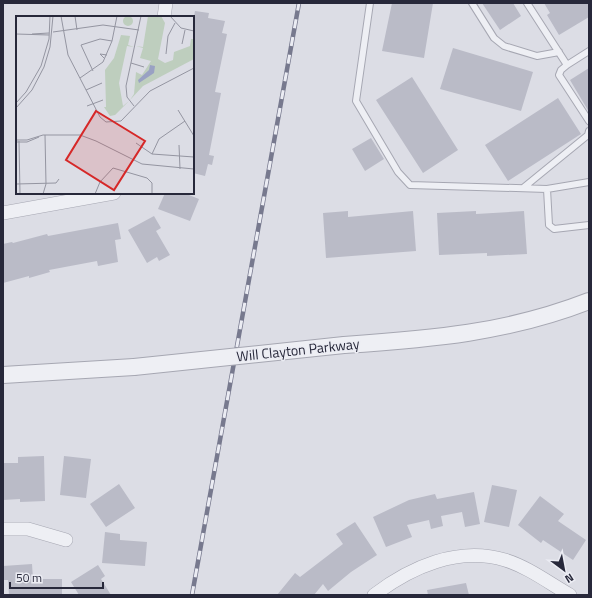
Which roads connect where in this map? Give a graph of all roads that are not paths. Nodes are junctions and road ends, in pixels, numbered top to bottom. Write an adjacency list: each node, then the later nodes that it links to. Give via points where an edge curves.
1 (166, 3): 5 (street)
2 (370, 3): 12 (lane, via 356,101 398,172 410,185)
3 (472, 3): 7 (lane, via 494,38 504,46 537,56)
4 (527, 3): 7 (lane)
5 (164, 16)
6 (589, 51): 8 (lane)
7 (558, 52): 8 (lane)
8 (567, 65): 9 (lane, via 559,75)
9 (589, 121)
10 (589, 131): 12 (lane, via 588,135)
11 (589, 182): 13 (lane)
12 (523, 188): 13 (lane)
13 (548, 189): 16 (lane, via 549,226 554,229)
14 (108, 194): 15 (street)
15 (3, 213)
16 (589, 225)
17 (589, 301): 18 (street, Will Clayton Parkway, bridge, via 554,314 468,334 433,339 344,345 134,367)
18 (3, 375)
19 (3, 529): 20 (street, via 28,529)
20 (66, 540)
21 (374, 595): 22 (street, via 392,582 428,564 466,555 505,560 526,569)
22 (570, 595)

